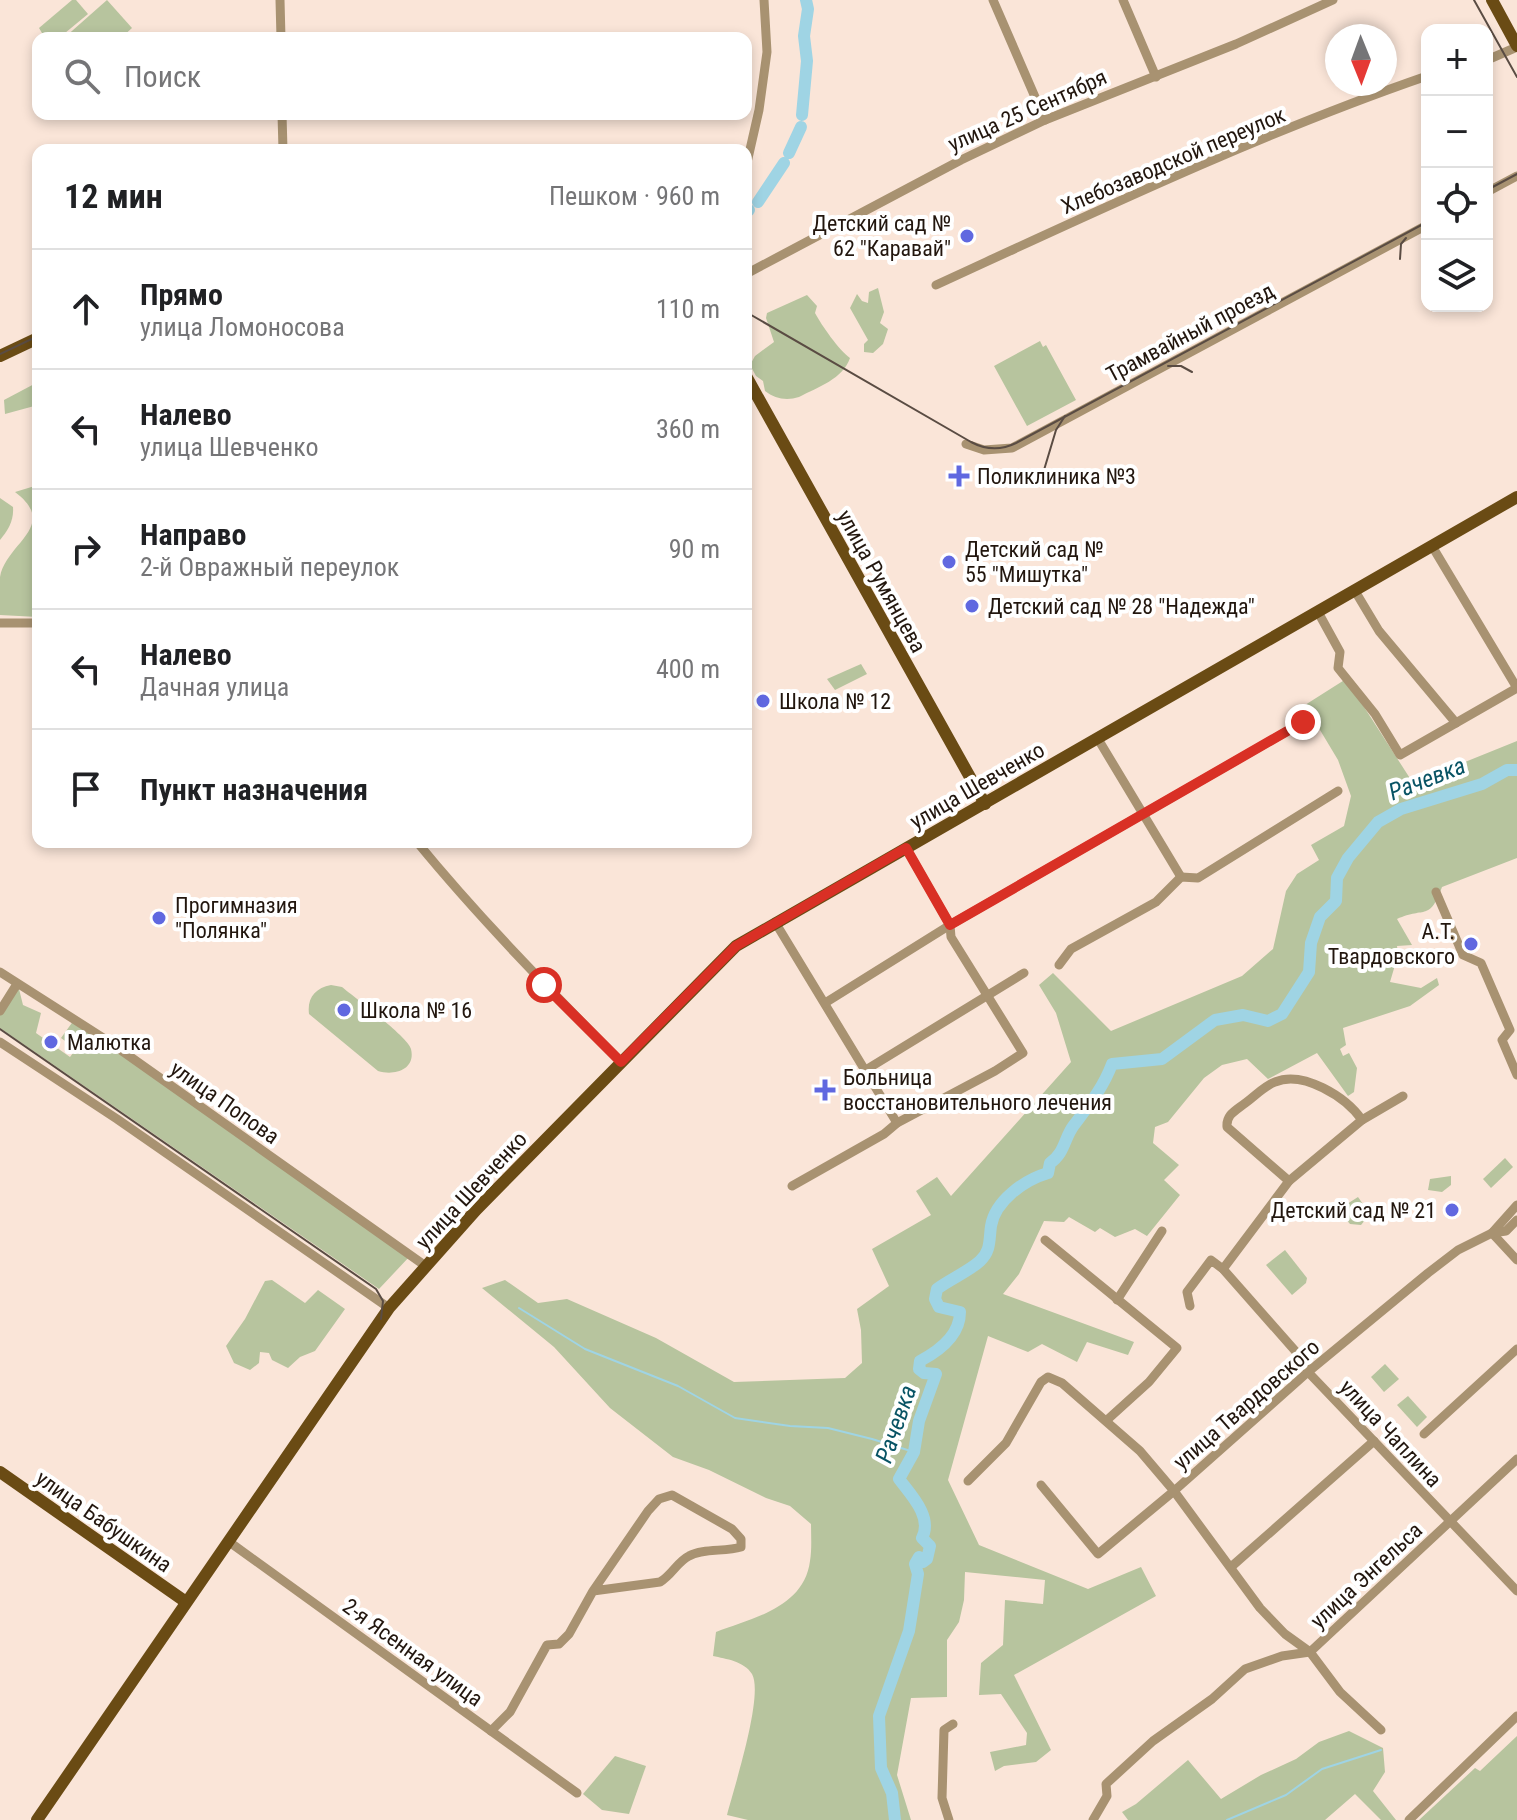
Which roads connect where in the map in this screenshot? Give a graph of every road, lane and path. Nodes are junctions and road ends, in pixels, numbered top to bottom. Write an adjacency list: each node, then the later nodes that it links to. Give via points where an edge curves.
1 (280, 0): 7 (street)
2 (764, 0): 15 (street, via 767,52)
3 (993, 0): 13 (street)
4 (1123, 0): 10 (street)
5 (1333, 0): 10 (street, улица 25 Сентября)
6 (1492, 0): 8 (main road)
7 (281, 32)
8 (1517, 46): 9 (street)
9 (1493, 57)
10 (1156, 77): 13 (street, улица 25 Сентября)
11 (1421, 78): 20 (street, Хлебозаводской переулок, via 1237,150)
12 (282, 120): 14 (street)
13 (1045, 120): 19 (street, улица 25 Сентября)
14 (283, 144)
15 (751, 144)
16 (1517, 176): 17 (street)
17 (1493, 189)
18 (1421, 228): 24 (street, Трамвайный проезд, via 1012,448 984,450)
19 (752, 271)
20 (936, 285)
21 (32, 341): 22 (main road)
22 (0, 356)
23 (752, 387): 36 (main road, улица Румянцева)
24 (966, 444)
25 (1517, 497): 26 (main road, улица Шевченко)
26 (1432, 546): 27 (main road, улица Шевченко); 31 (street)
27 (1355, 591): 28 (main road, улица Шевченко); 33 (street, via 1379,631)
28 (1318, 612): 33 (street, via 1340,652 1338,668 1400,755); 34 (main road, улица Шевченко)
29 (0, 623): 30 (street)
30 (32, 623)
31 (1517, 688): 33 (street)
32 (1303, 722): 37 (street)
33 (1456, 723)
34 (1098, 739): 36 (main road, улица Шевченко); 37 (street)
35 (1338, 791): 40 (street, via 1198,878)
36 (985, 804): 39 (main road, улица Шевченко)
37 (1143, 816): 40 (street); 43 (street)
38 (422, 848): 52 (street)
39 (906, 848): 42 (main road, улица Шевченко); 43 (street)
40 (1181, 877): 44 (street, via 1156,902 1071,949)
41 (1436, 892): 54 (street, via 1463,955 1481,963 1510,1030 1502,1040)
42 (775, 922): 49 (street); 52 (main road, улица Шевченко, via 736,946)
43 (950, 925): 48 (street, via 951,937); 49 (street)
44 (1059, 965)
45 (0, 972): 47 (street, улица Попова)
46 (1024, 973): 48 (street)
47 (17, 984): 50 (street); 66 (street, улица Попова, via 108,1041)
48 (988, 997): 53 (street); 57 (street, via 1023,1053)
49 (825, 1003): 53 (street)
50 (0, 1011)
51 (0, 1042): 70 (street, via 117,1119)
52 (621, 1062): 66 (main road, улица Шевченко)
53 (864, 1071): 57 (street)
54 (1517, 1075)
55 (1403, 1096): 56 (street)
56 (1362, 1120): 58 (street); 58 (street, via 1330,1090 1285,1078 1230,1115 1227,1127)
57 (897, 1123): 59 (street)
58 (1289, 1181): 67 (street)
59 (792, 1186)
60 (1517, 1205): 63 (street, улица Твардовского)
61 (1517, 1220): 63 (street, улица Твардовского, via 1506,1231)
62 (1162, 1231): 68 (street)
63 (1492, 1233): 65 (street); 72 (street, улица Твардовского, via 1458,1250)
64 (1045, 1240): 68 (street)
65 (1517, 1260)
66 (427, 1267): 70 (main road, улица Шевченко)
67 (1223, 1269): 69 (street, улица Чаплина, via 1211,1260 1187,1292); 72 (street, улица Чаплина, via 1305,1362)
68 (1117, 1300): 73 (street, via 1177,1348)
69 (1190, 1306)
70 (385, 1314): 82 (main road, улица Шевченко)
71 (1517, 1349): 74 (street)
72 (1308, 1372): 75 (street, улица Чаплина); 80 (street, улица Твардовского)
73 (1107, 1420): 78 (street, via 1048,1377 1006,1443); 80 (street)
74 (1424, 1434)
75 (1374, 1441): 81 (street, улица Чаплина); 83 (street)
76 (1517, 1459): 81 (street, улица Энгельса)
77 (0, 1472): 88 (main road, улица Бабушкина)
78 (968, 1481)
79 (1041, 1485): 80 (street, улица Твардовского, via 1098,1554)
80 (1174, 1491): 83 (street)
81 (1450, 1522): 85 (street, улица Чаплина); 89 (street, улица Энгельса)
82 (228, 1541): 88 (main road, улица Шевченко); 93 (street, 2-я Ясенная улица)
83 (1231, 1567): 89 (street, via 1260,1608)
84 (1517, 1575): 85 (street)
85 (1508, 1583): 87 (street, улица Чаплина)
86 (593, 1591): 86 (street, via 659,1499 672,1495 741,1539 741,1547 691,1554 660,1582); 93 (street, via 569,1634 559,1644 547,1645 510,1712)
87 (1517, 1591)
88 (186, 1602): 95 (main road, улица Шевченко)
89 (1310, 1652): 92 (street, via 1340,1692); 97 (street, улица Энгельса, via 1245,1669 1106,1784 1107,1796)
90 (1517, 1716): 98 (street)
91 (953, 1724): 96 (street, via 944,1730 942,1798)
92 (1381, 1730)
93 (491, 1731): 94 (street, 2-я Ясенная улица)
94 (577, 1793)
95 (37, 1820)
96 (949, 1820)
97 (1093, 1820)
98 (1409, 1820)

